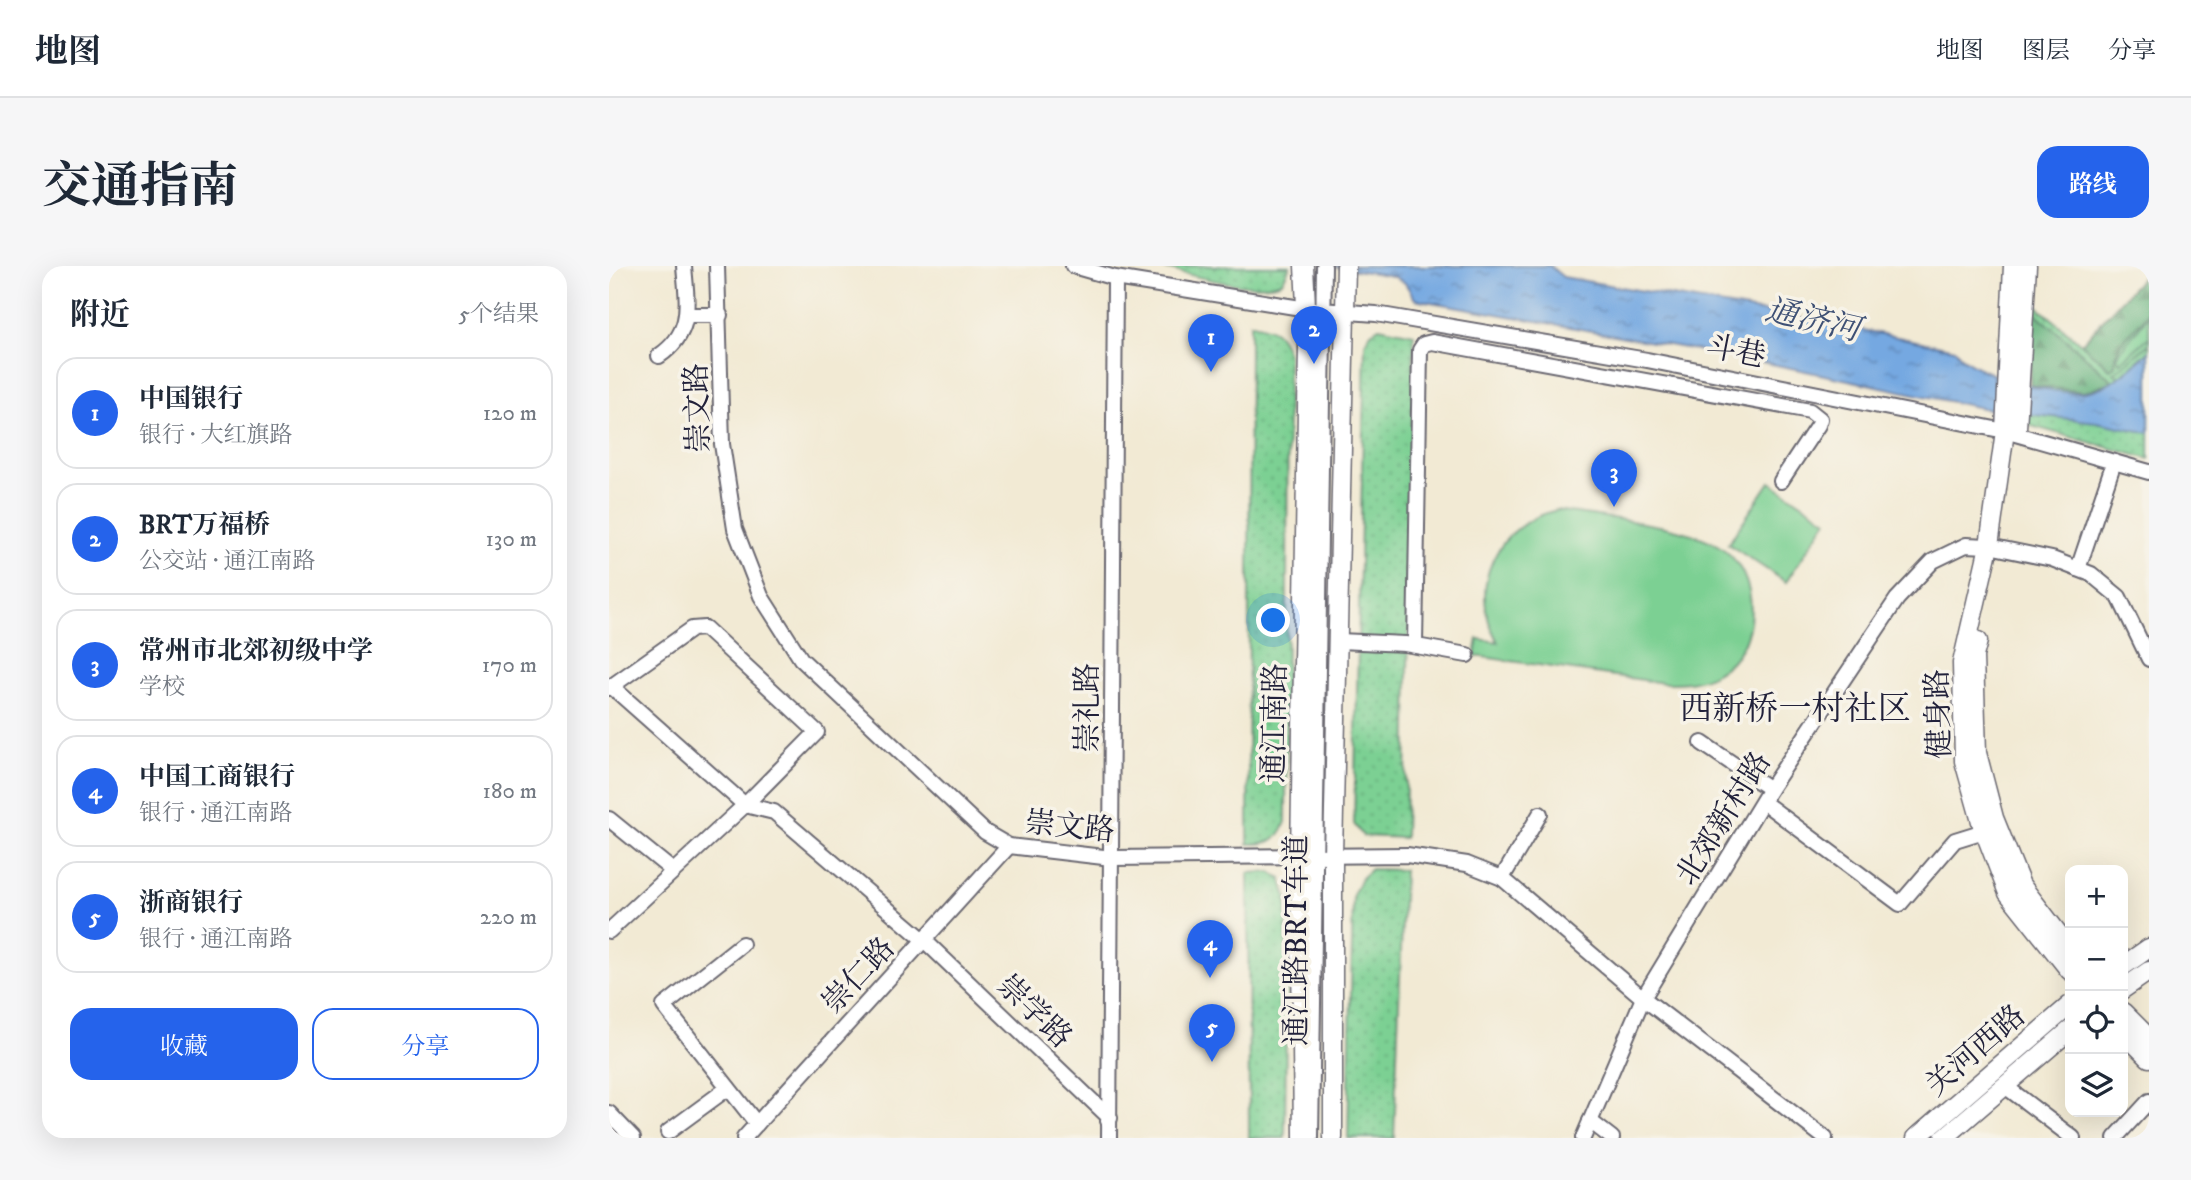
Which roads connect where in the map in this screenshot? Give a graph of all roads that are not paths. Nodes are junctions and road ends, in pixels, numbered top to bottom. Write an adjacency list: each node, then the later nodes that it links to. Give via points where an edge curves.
1 (684, 266): 10 (street)
2 (717, 266): 11 (street, 崇文路)
3 (1073, 266): 8 (street, 斗巷)
4 (1304, 266): 9 (main road, 通江南路)
5 (2013, 266): 12 (main road)
6 (2027, 266): 12 (main road)
7 (1334, 272): 9 (main road, 通江南路)
8 (1115, 278): 9 (street, 斗巷); 33 (street, 崇礼路)
9 (1327, 310): 14 (street, 斗巷, via 1647,360); 20 (main road, 通江南路); 32 (main road, 通江南路)
10 (688, 315): 11 (street); 13 (street, via 674,345)
11 (720, 315): 31 (street, 崇文路, via 724,456 735,529 761,596 801,659 985,832)
12 (2016, 349): 14 (main road, 健身路)
13 (659, 356)
14 (2010, 433): 15 (street, 斗巷); 18 (main road, 健身路)
15 (2114, 462): 16 (street, 斗巷); 19 (street)
16 (2149, 472)
17 (1781, 481): 21 (street, via 1818,425 1819,419 1810,411 1424,344 1420,350)
18 (1994, 547): 19 (street, 北郊新村路); 26 (street, 北郊新村路, via 1966,545 1933,561 1897,599); 30 (main road, 健身路, via 1962,663 1964,761); 38 (main road, 健身路, via 1974,656 1977,753 1994,818 2021,885)
19 (2078, 569): 23 (street, 北郊新村路, via 2119,597)
20 (1339, 641): 21 (street); 32 (main road, 通江南路)
21 (1415, 645): 22 (street)
22 (1467, 655)
23 (2149, 659)
24 (610, 687): 27 (street); 27 (street, via 692,629 705,628 817,732)
25 (1702, 743): 26 (street)
26 (1766, 795): 30 (street, via 1899,904 1955,840); 45 (street, 北郊新村路)
27 (745, 805): 34 (street); 37 (street, 崇学路, via 774,812)
28 (1540, 814): 35 (street)
29 (609, 819): 34 (street)
30 (1984, 831): 42 (main road, 健身路, via 2008,893)
31 (1009, 846): 33 (street, 崇文路); 37 (street, 崇仁路)
32 (1318, 855): 33 (street, 崇文路); 35 (street, 崇文路, via 1407,855 1467,864); 64 (main road, 通江南路); 65 (street, 通江路BRT车道); 66 (street, 通江路BRT车道); 67 (main road, 通江南路)
33 (1112, 858): 56 (street, 崇礼路)
34 (673, 872): 36 (street)
35 (1502, 878): 45 (street, 崇文路)
36 (609, 931)
37 (925, 941): 56 (street, 崇学路); 58 (street, 崇仁路)
38 (2065, 942)
39 (742, 944): 53 (street, via 664,1006)
40 (2149, 948): 41 (main road)
41 (2128, 963)
42 (2065, 965)
43 (2149, 971): 44 (main road)
44 (2128, 986)
45 (1643, 998): 57 (street, 北郊新村路); 70 (street, 崇文路)
46 (2065, 1009): 71 (main road, 关河西路)
47 (2128, 1017): 50 (main road)
48 (2065, 1034): 52 (main road, 关河西路)
49 (2128, 1037): 51 (main road)
50 (2149, 1038)
51 (2149, 1058)
52 (2005, 1086): 72 (main road, 关河西路); 73 (street)
53 (728, 1088): 58 (street); 59 (street)
54 (2149, 1101): 74 (street)
55 (609, 1113): 60 (street)
56 (1109, 1118): 62 (street); 63 (street, 崇礼路)
57 (1590, 1121): 68 (street, 北郊新村路); 69 (street)
58 (757, 1124): 61 (street, 崇仁路)
59 (668, 1132)
60 (631, 1137)
61 (744, 1138)
62 (1099, 1138)
63 (1109, 1138)
64 (1303, 1138)
65 (1311, 1138)
66 (1320, 1138)
67 (1333, 1138)
68 (1583, 1138)
69 (1612, 1138)
70 (1825, 1138)
71 (1916, 1138)
72 (1944, 1138)
73 (2073, 1138)
74 (2115, 1138)

